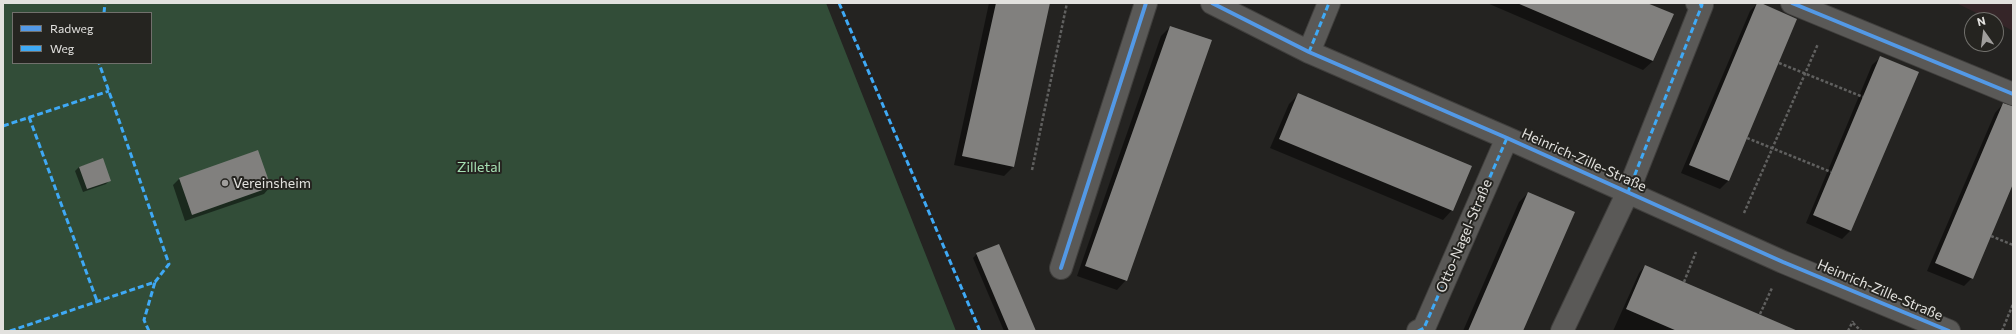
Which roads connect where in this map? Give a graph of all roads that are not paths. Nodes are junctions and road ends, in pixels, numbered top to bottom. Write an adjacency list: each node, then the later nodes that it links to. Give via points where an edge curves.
1 (1146, 3): 10 (street)
2 (1212, 3): 6 (street, Heinrich-Zille-Straße)
3 (1329, 3): 6 (street)
4 (1697, 3): 9 (street, Heinrich-Zille-Straße, via 1702,5)
5 (1792, 3): 7 (street)
6 (1309, 52): 8 (street, Heinrich-Zille-Straße)
7 (2013, 94)
8 (1507, 138): 9 (street, Heinrich-Zille-Straße); 11 (street, Otto-Nagel-Straße, via 1424,328)
9 (1628, 192): 12 (street); 13 (street, Heinrich-Zille-Straße)
10 (1061, 268)
11 (1418, 331)
12 (1562, 331)
13 (1949, 331)

